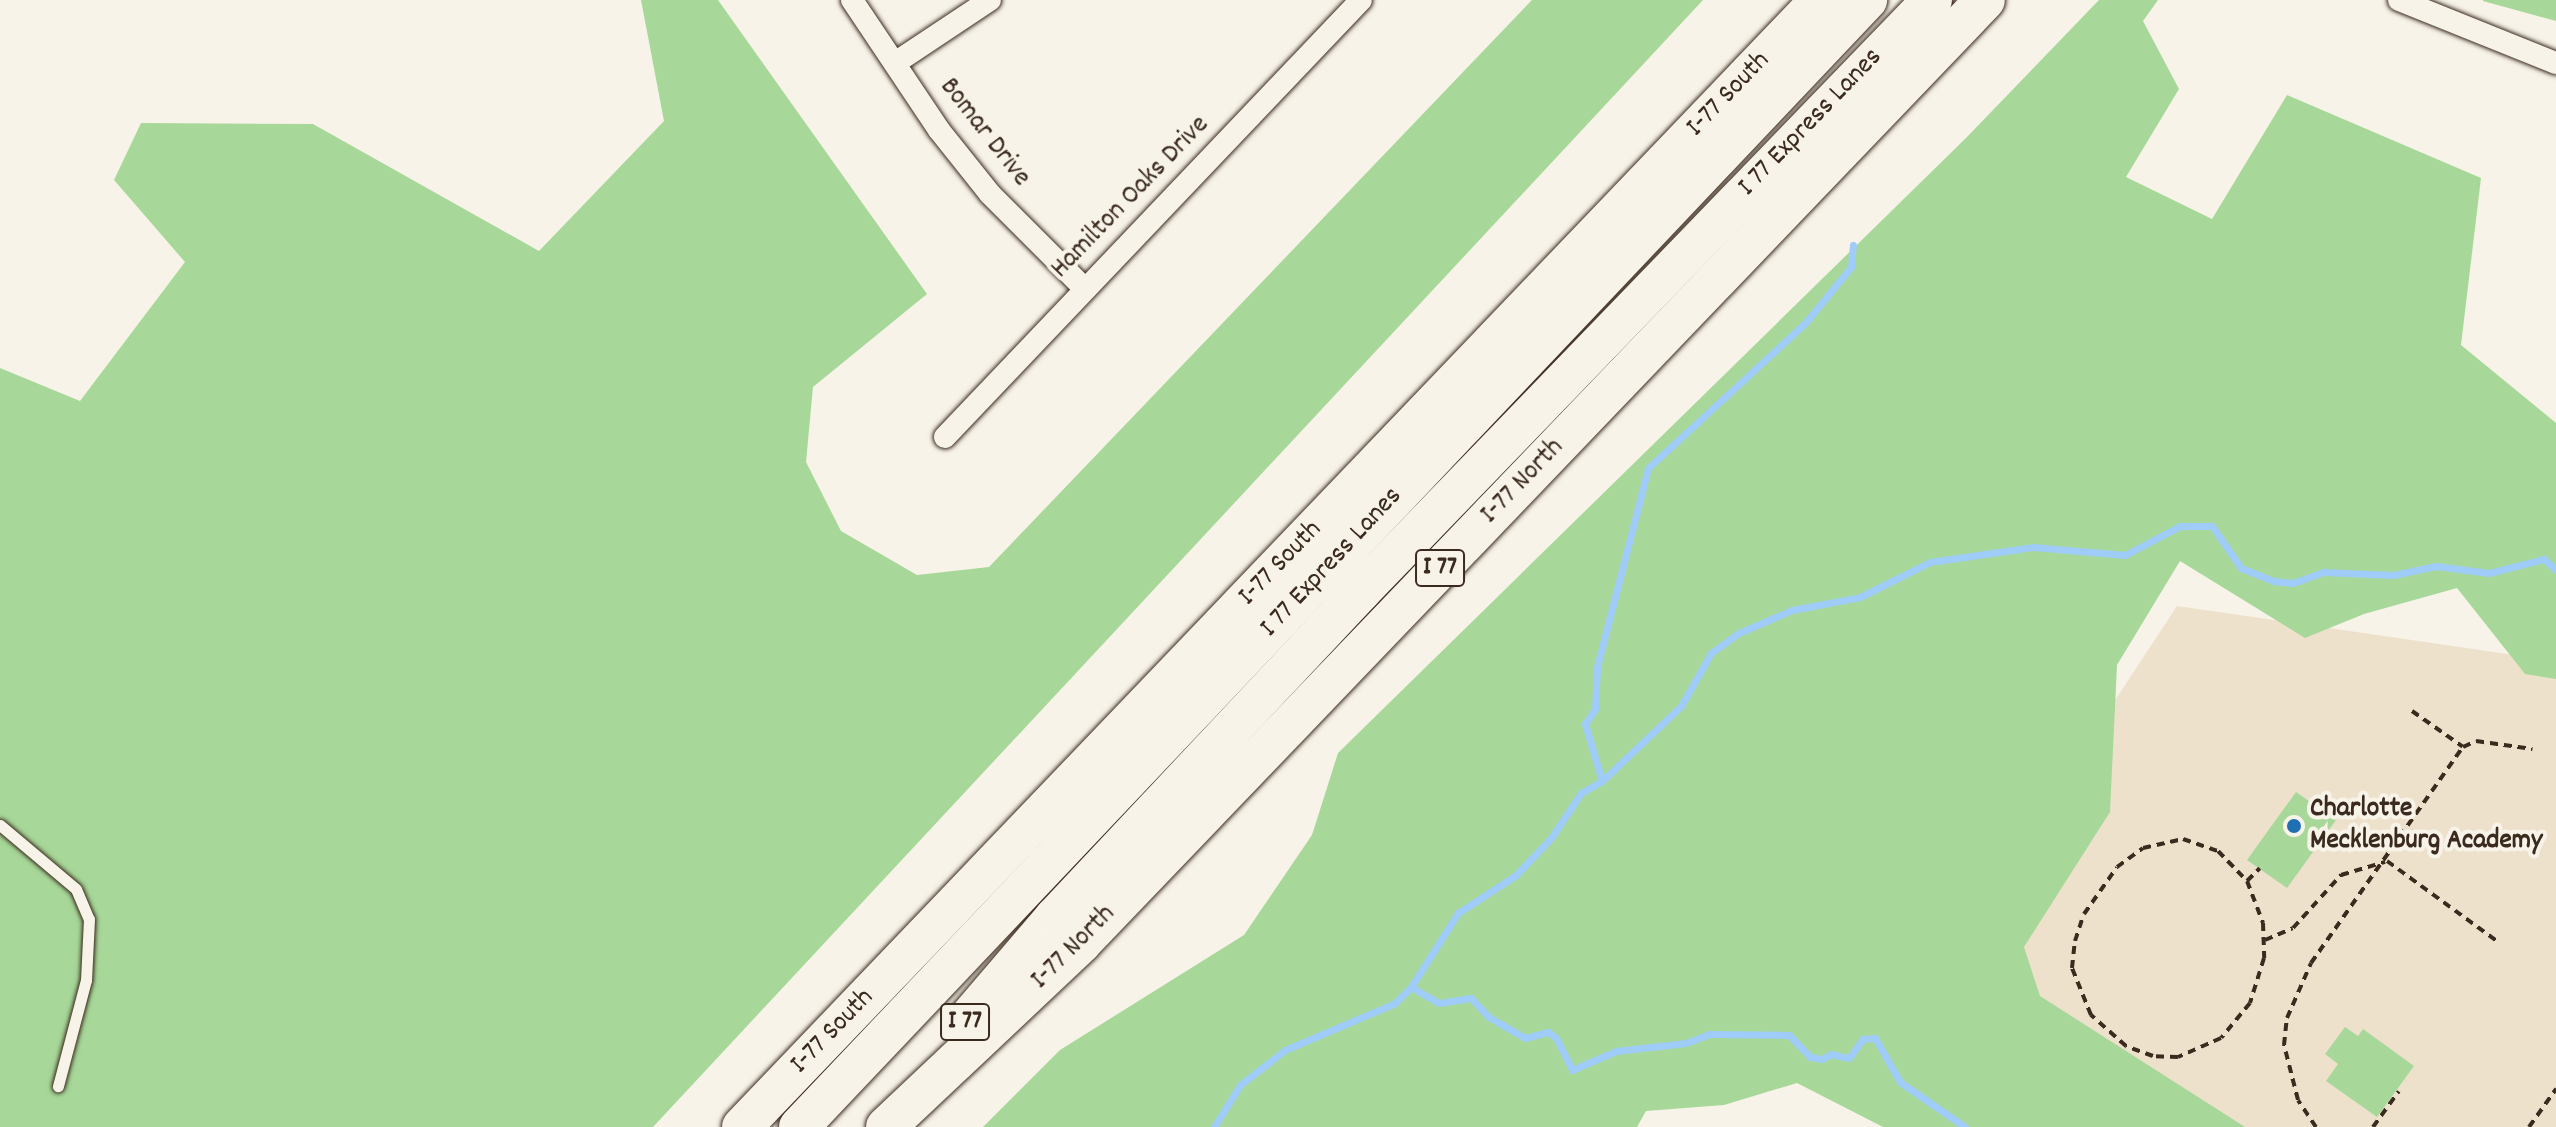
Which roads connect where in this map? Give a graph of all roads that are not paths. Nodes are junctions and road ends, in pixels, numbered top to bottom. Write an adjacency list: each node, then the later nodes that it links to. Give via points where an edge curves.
1 (852, 0): 9 (street, Bomar Drive)
2 (990, 0): 9 (street)
3 (1361, 0): 11 (street, Hamilton Oaks Drive)
4 (1820, 0): 15 (highway, I-77 South)
5 (1867, 0): 16 (highway, I 77 Express Lanes / I 77)
6 (1932, 0): 17 (highway, I 77 Express Lanes / I 77, via 1360,592 1055,917)
7 (1985, 0): 18 (highway, I-77 North / I 77, via 1081,943)
8 (2399, 0): 10 (street)
9 (895, 63): 11 (street, Bomar Drive, via 990,194)
10 (2556, 63)
11 (1085, 289): 12 (street, Hamilton Oaks Drive)
12 (945, 437)
13 (0, 825): 14 (lane, via 76,889 89,919 86,980)
14 (58, 1086)
15 (742, 1127)
16 (799, 1127)
17 (875, 1127)
18 (886, 1127)

